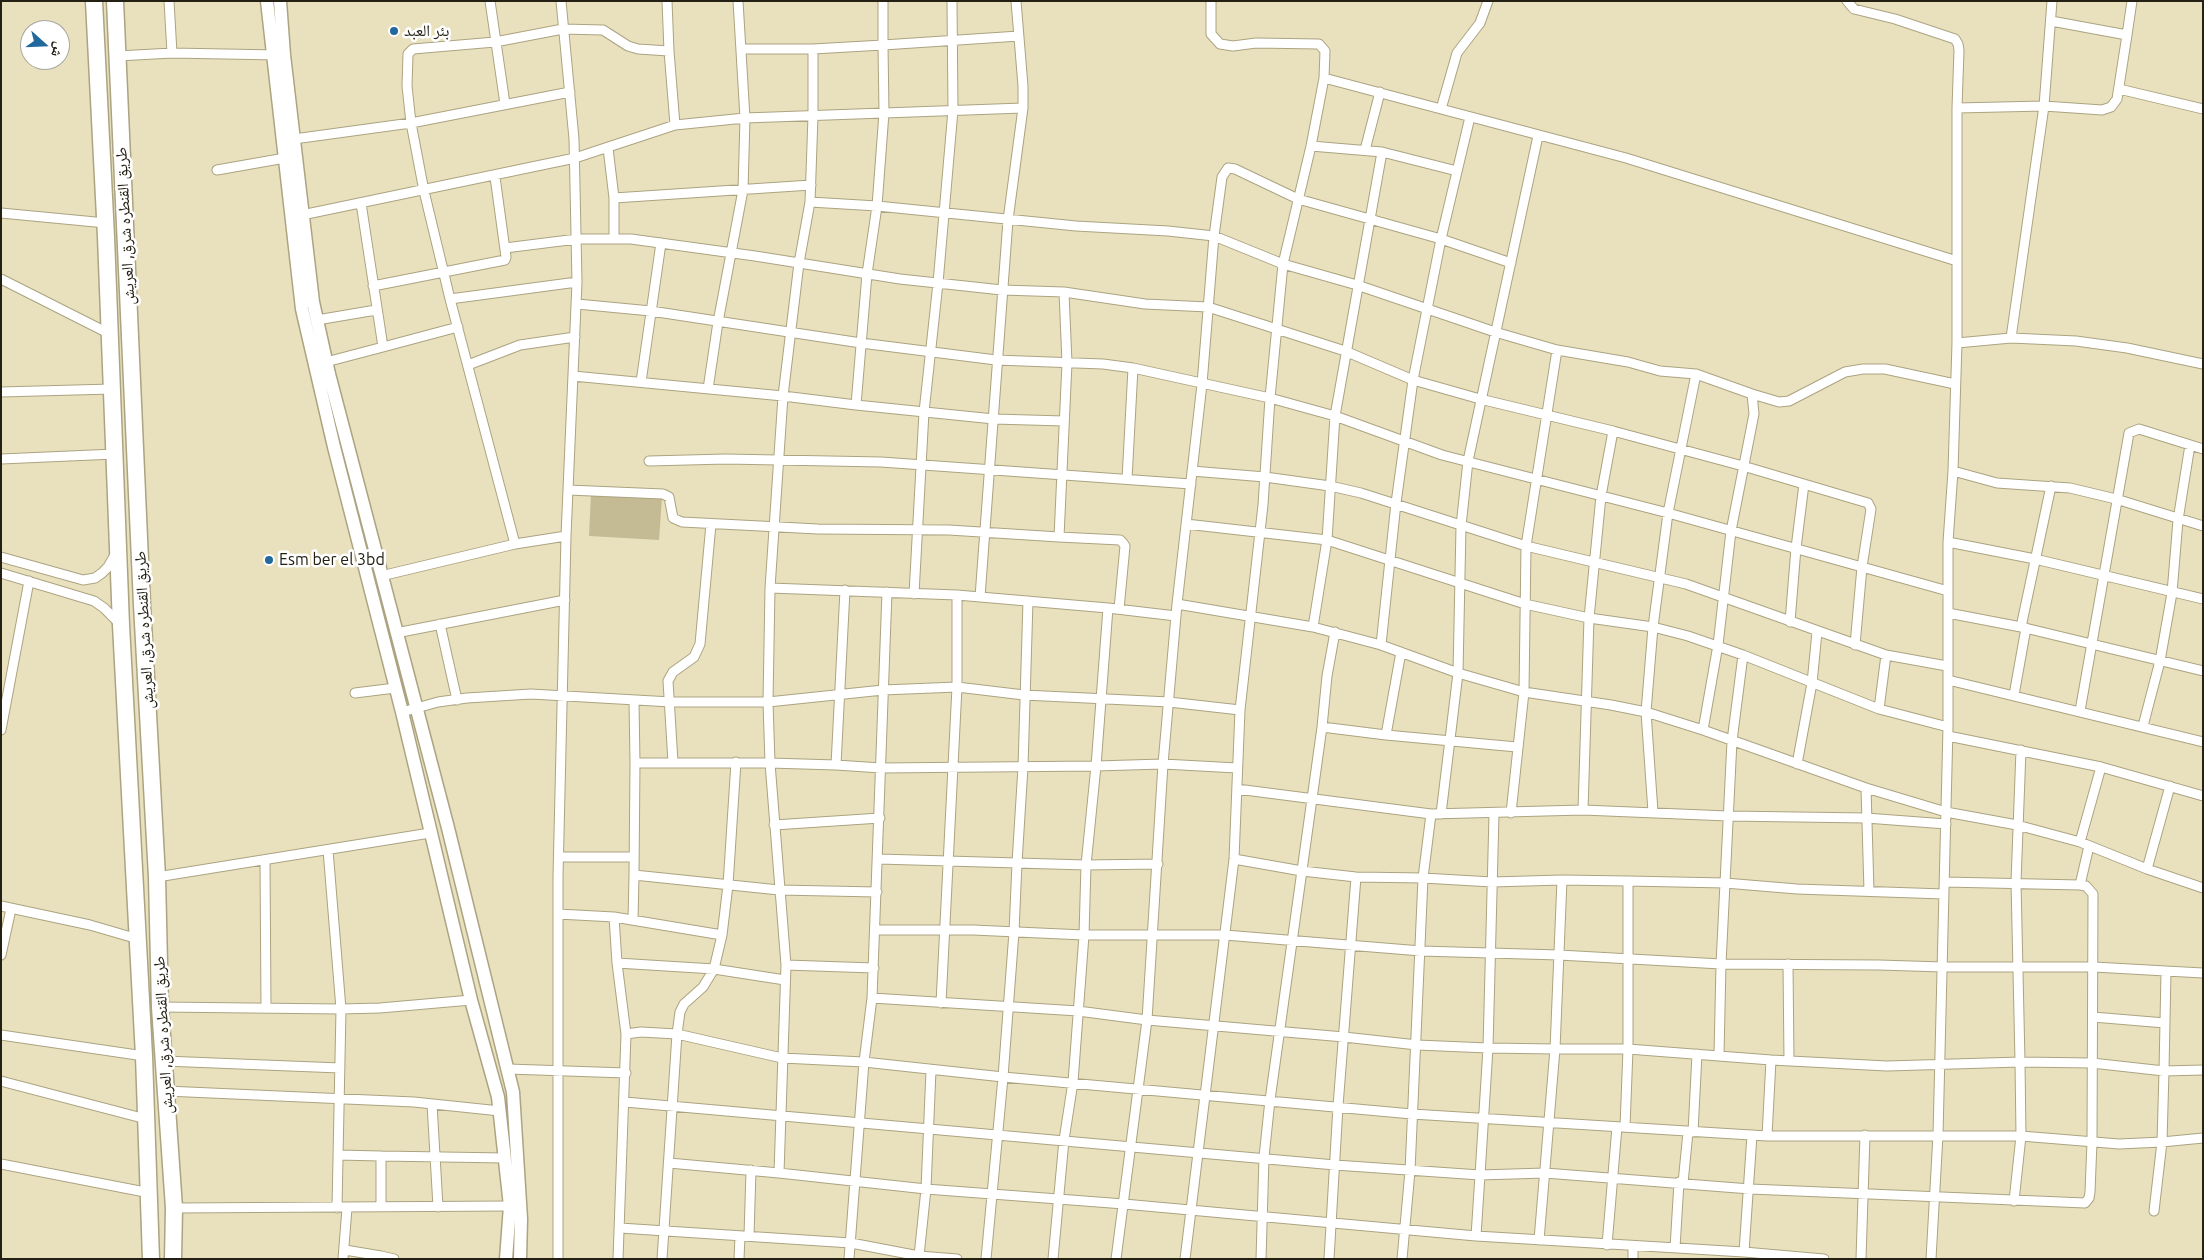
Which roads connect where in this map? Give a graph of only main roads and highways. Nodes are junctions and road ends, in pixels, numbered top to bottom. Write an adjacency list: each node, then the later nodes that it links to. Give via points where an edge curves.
1 (94, 1): 10 (highway, طريق القنطره شرق, العريش)
2 (115, 1): 11 (highway, طريق القنطره شرق, العريش, via 157,877 160,1007 174,1208)
3 (267, 1): 5 (main road)
4 (280, 1): 5 (main road)
5 (279, 55): 6 (main road, via 285,158); 6 (main road, via 294,139 302,216)
6 (299, 236): 7 (main road, via 326,362); 8 (main road, via 302,309)
7 (348, 444): 8 (main road); 9 (main road, via 508,1069 513,1092)
8 (334, 448): 12 (main road, via 498,1097 510,1206)
9 (521, 1219): 13 (main road); 14 (main road)
10 (151, 1259)
11 (173, 1259)
12 (506, 1259)
13 (520, 1259)
14 (524, 1259)

